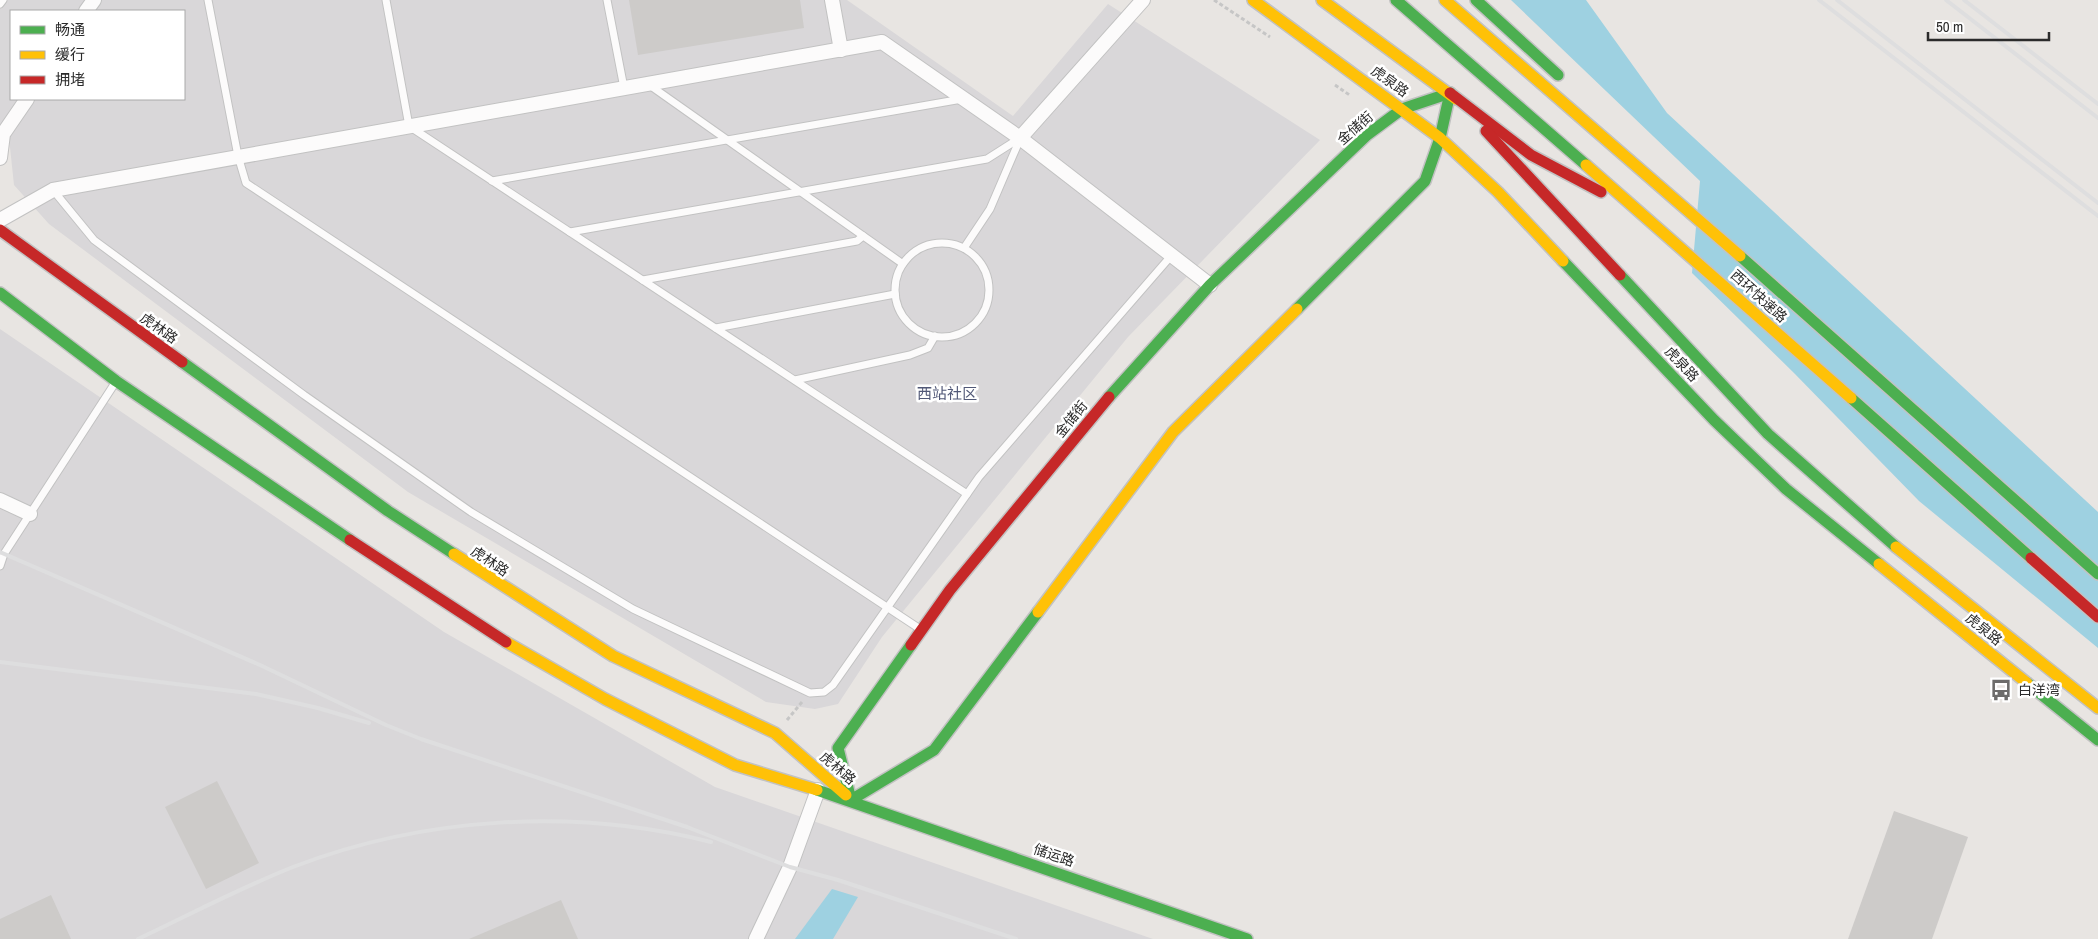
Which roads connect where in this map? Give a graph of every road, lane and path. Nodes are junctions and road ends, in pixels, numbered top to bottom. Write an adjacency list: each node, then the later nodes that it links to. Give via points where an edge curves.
1 (3, 0): 12 (lane)
2 (208, 0): 27 (lane)
3 (386, 0): 22 (lane)
4 (607, 0): 16 (lane)
5 (832, 0): 13 (street)
6 (1143, 0): 23 (street)
7 (1253, 0): 20 (main road, 虎泉路)
8 (1322, 0): 17 (main road, 虎泉路)
9 (1396, 0): 32 (main road, 西环快速路)
10 (1445, 0): 28 (main road, 西环快速路)
11 (1476, 0): 14 (main road)
12 (0, 4)
13 (841, 50): 15 (street); 18 (street, via 882,42)
14 (1564, 80)
15 (647, 84): 16 (street); 25 (lane)
16 (624, 88): 22 (street)
17 (1450, 93): 20 (main road, 金储街); 24 (main road); 32 (main road, via 1531,155); 57 (main road, 虎泉路, via 1761,426 1807,471 1865,522)
18 (963, 99): 23 (street); 25 (lane)
19 (26, 100): 26 (street, via 3,134)
20 (1402, 109): 24 (main road, 虎泉路); 41 (main road, 金储街, via 1367,135)
21 (1597, 116): 28 (main road)
22 (409, 126): 27 (street); 29 (lane)
23 (1020, 138): 31 (lane, via 987,159); 37 (lane, via 990,208); 38 (street)
24 (1440, 138): 59 (main road, 虎泉路, via 1498,192 1714,420 1786,489); 61 (main road, via 1425,181 1174,432 934,750)
25 (727, 140): 29 (lane); 31 (lane)
26 (0, 156)
27 (238, 156): 30 (street); 53 (lane, via 246,183)
28 (1646, 174): 52 (main road, 西环快速路)
29 (492, 181): 35 (lane)
30 (53, 190): 33 (street); 56 (lane, via 94,240 304,395 471,512 633,609)
31 (800, 192): 35 (lane); 36 (lane)
32 (1642, 214): 54 (main road, 西环快速路)
33 (0, 220)
34 (0, 230): 58 (main road, 虎林路, via 388,511 496,583 613,656)
35 (570, 232): 40 (lane)
36 (863, 236): 39 (lane); 40 (lane, via 857,241)
37 (964, 248): 39 (lane, via 948,243 932,244 917,250); 45 (lane, via 976,257 985,271 988,301 982,316 972,327 959,335)
38 (1172, 256): 41 (street); 48 (lane)
39 (903, 264): 43 (lane, via 897,274)
40 (643, 280): 44 (lane)
41 (1210, 286): 55 (main road, 金储街, via 1120,383 950,590)
42 (0, 293): 47 (main road, 虎林路)
43 (895, 294): 44 (lane); 45 (lane, via 896,305 903,318 914,329)
44 (716, 328): 46 (lane)
45 (935, 336): 46 (lane, via 928,348 910,355)
46 (795, 380): 48 (lane)
47 (116, 381): 50 (lane); 60 (main road, 虎林路, via 493,634 605,699 734,765)
48 (967, 494): 53 (lane)
49 (0, 500): 50 (street)
50 (30, 514): 51 (lane, via 4,554)
51 (0, 566)
52 (2098, 574)
53 (887, 607): 55 (lane); 56 (lane, via 833,684 824,692)
54 (2098, 617)
55 (922, 630): 61 (main road, 金储街, via 838,748)
56 (810, 693): 58 (path)
57 (2098, 708)
58 (775, 733): 61 (main road, 虎林路)
59 (2098, 740)
60 (818, 790): 61 (main road, 虎林路); 62 (street, via 790,867)
61 (851, 800): 63 (main road, 储运路)
62 (756, 939)
63 (1247, 939)

